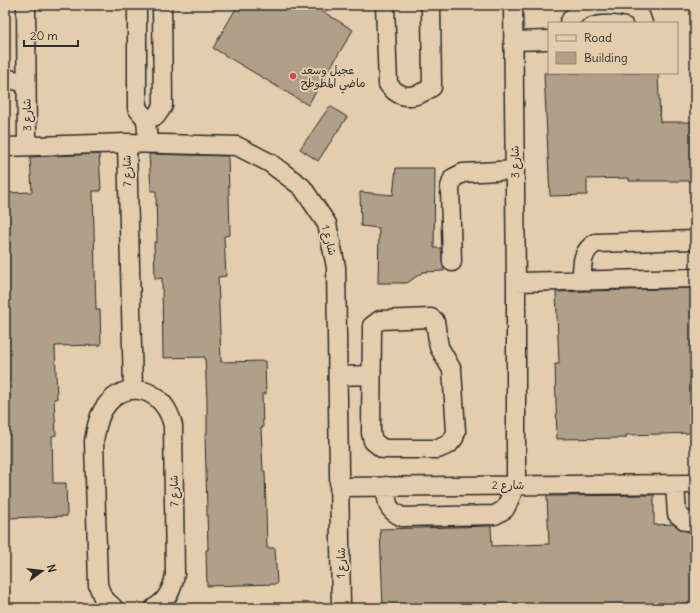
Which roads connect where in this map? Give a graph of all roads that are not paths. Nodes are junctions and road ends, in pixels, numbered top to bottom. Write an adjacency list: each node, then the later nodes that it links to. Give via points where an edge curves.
1 (26, 5): 12 (street, شارع 3)
2 (137, 5): 13 (street, via 137,108)
3 (162, 5): 13 (street, via 163,106 156,116)
4 (385, 5): 5 (street, via 388,84 394,92 408,96 420,95 432,87)
5 (429, 5)
6 (513, 5): 10 (street, شارع 3)
7 (570, 22): 8 (street, via 582,10 621,6 639,12)
8 (643, 22)
9 (548, 40): 10 (street)
10 (513, 41): 18 (street, شارع 3)
11 (5, 78): 12 (street, شارع 3)
12 (26, 83): 16 (street, شارع 3)
13 (146, 119): 15 (street)
14 (127, 143): 15 (street, شارع 1); 16 (street, شارع 1); 26 (street, شارع 7)
15 (148, 143): 25 (street, شارع 1, via 237,146 270,163 302,187 326,224 336,267)
16 (27, 146): 17 (street, شارع 1)
17 (5, 147)
18 (515, 170): 20 (street, via 463,173 454,178 450,187); 23 (street, شارع 3)
19 (695, 240): 22 (street, via 596,243 585,254 582,262)
20 (452, 262)
21 (695, 278): 22 (street)
22 (582, 280): 23 (street)
23 (516, 282): 29 (street, شارع 3)
24 (371, 375): 24 (street, via 371,433 376,445 383,449 438,449 449,444 456,431 452,370 440,351 433,319 375,322 371,331); 25 (street)
25 (338, 376): 31 (street, شارع 1)
26 (133, 390): 33 (street, via 112,399 105,407 94,441 98,585 103,598); 34 (street, شارع 7, via 148,392 157,397 171,415 173,426 174,585 167,597)
27 (675, 484): 28 (street, شارع 2); 29 (street, شارع 2); 32 (street, via 677,514 686,521)
28 (695, 484)
29 (516, 485): 30 (street, شارع 2); 30 (street, via 505,509 495,515 402,517 392,512 387,504)
30 (386, 486): 31 (street, شارع 2)
31 (340, 487): 35 (street, شارع 1)
32 (695, 521)
33 (114, 608)
34 (154, 608)
35 (341, 608)

